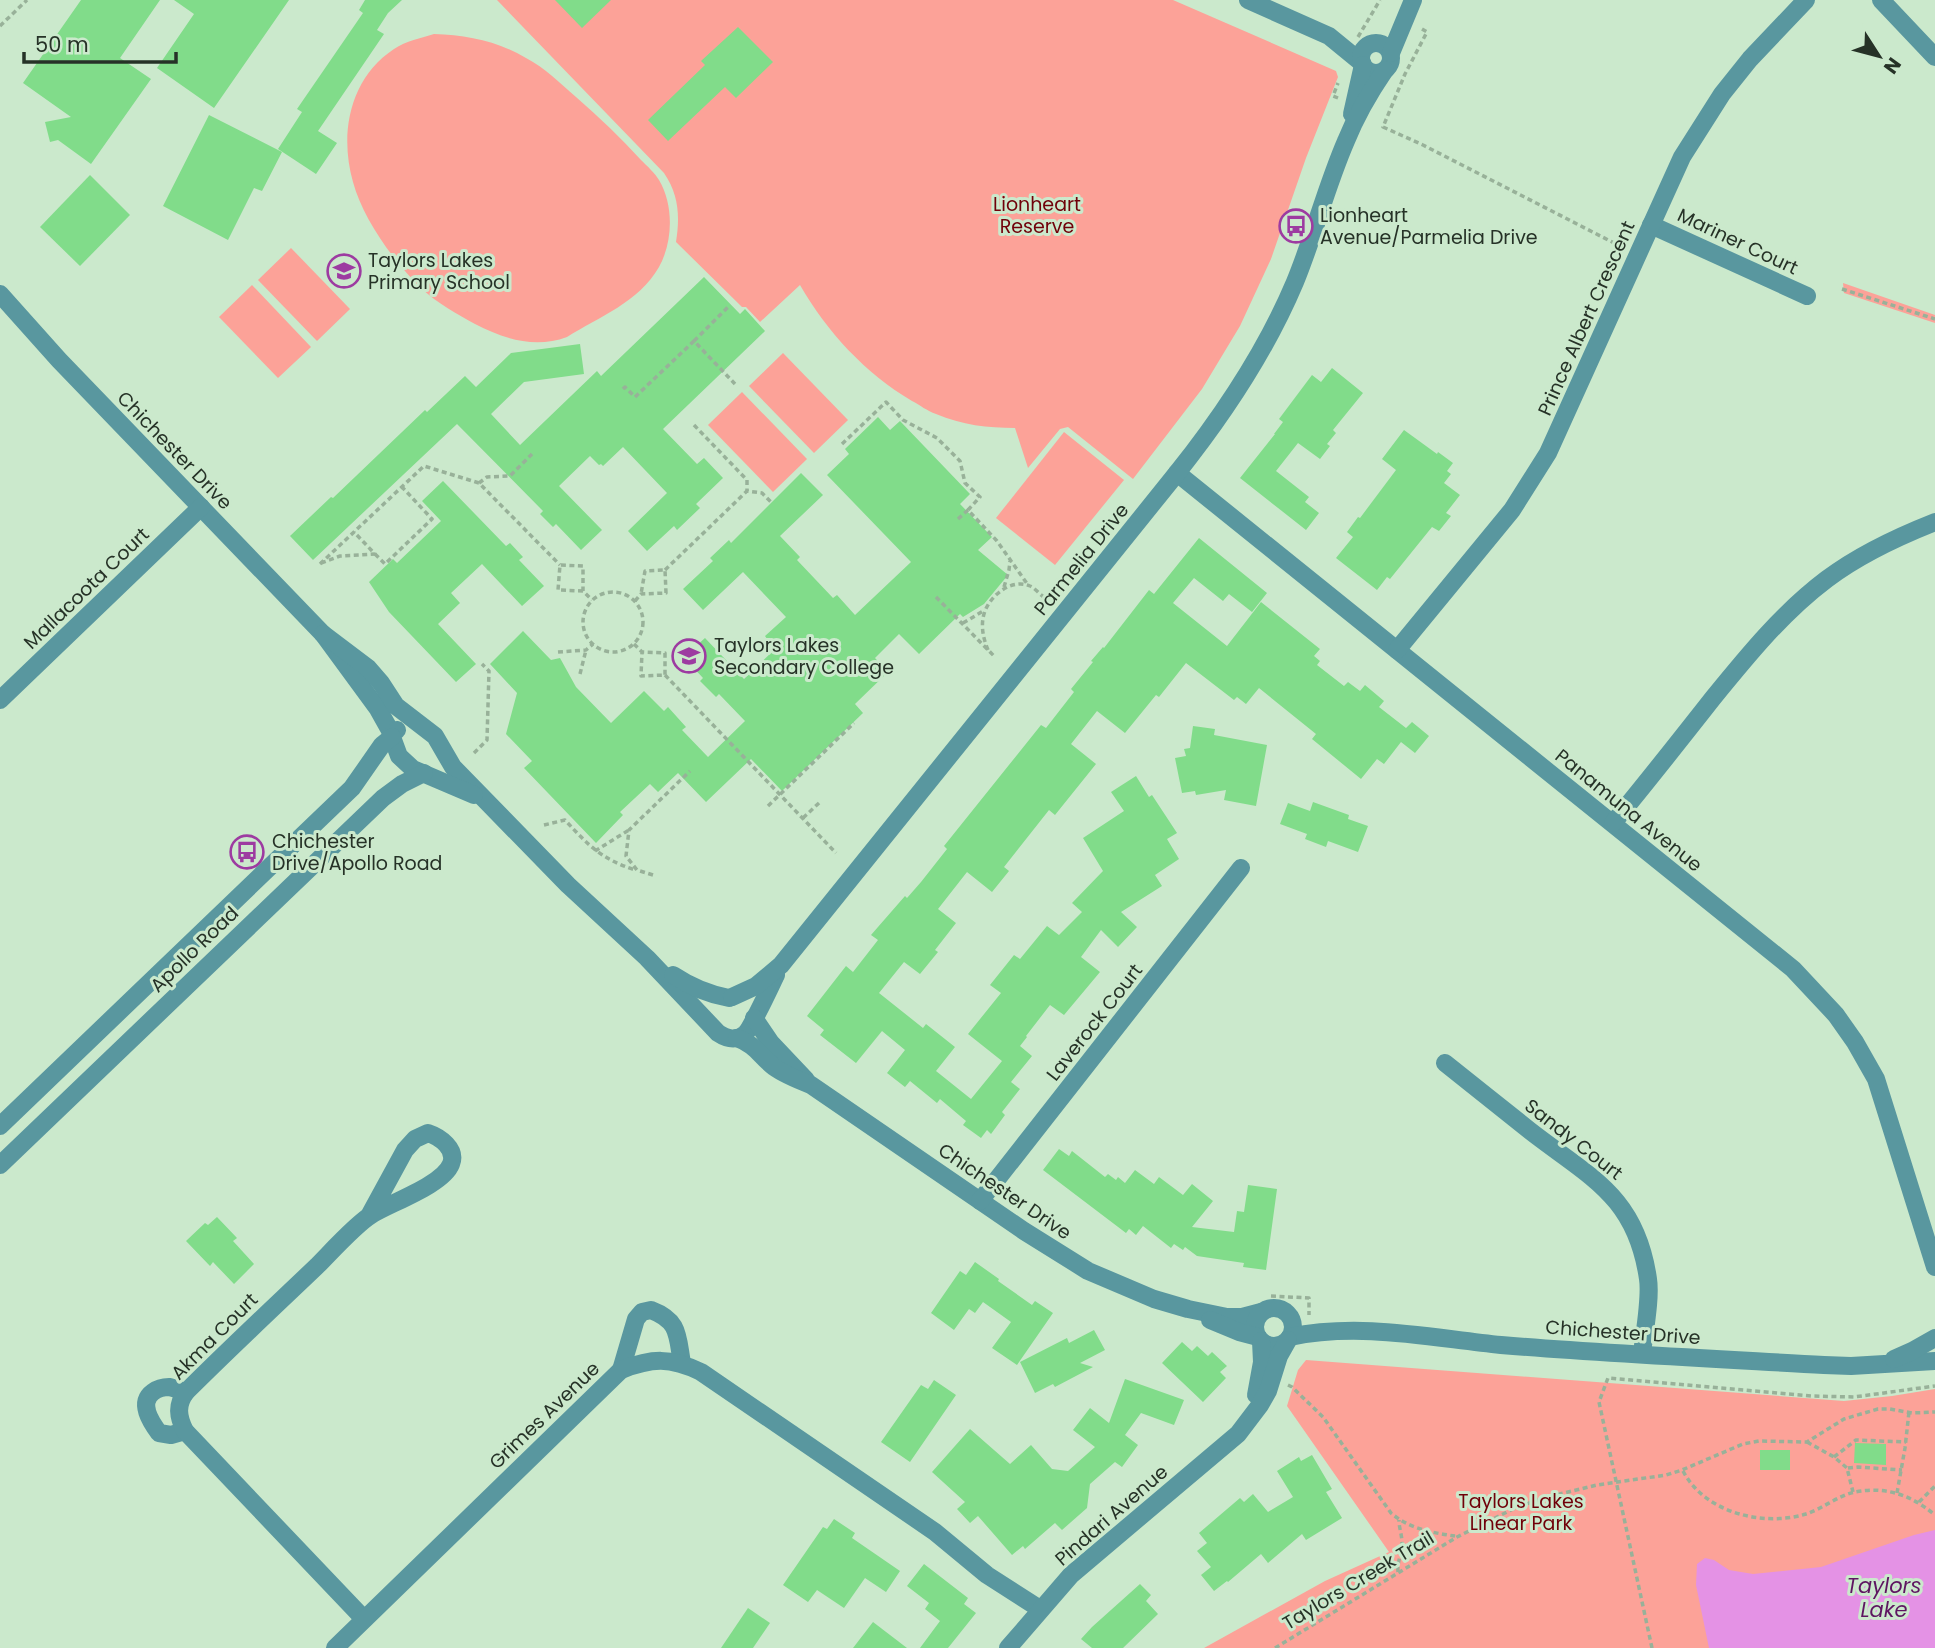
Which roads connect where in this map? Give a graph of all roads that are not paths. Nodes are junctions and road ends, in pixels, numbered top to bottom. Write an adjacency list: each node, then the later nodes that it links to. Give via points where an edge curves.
1 (1248, 0): 5 (street)
2 (1411, 0): 6 (street, Parmelia Drive); 8 (street, Parmelia Drive)
3 (1806, 0): 11 (street, Prince Albert Crescent, via 1750,59 1699,127)
4 (1881, 0): 7 (street)
5 (1329, 36): 6 (street); 9 (street)
6 (1373, 43): 8 (street, via 1386,46); 9 (street, via 1362,53)
7 (1935, 57)
8 (1388, 62): 9 (street, via 1380,73 1370,72); 10 (street, Parmelia Drive)
9 (1362, 64): 10 (street, Parmelia Drive)
10 (1347, 138): 14 (street, Parmelia Drive, via 1286,304 1239,388)
11 (1651, 225): 13 (street, Mariner Court); 18 (street, Prince Albert Crescent, via 1548,453 1512,510)
12 (0, 294): 15 (street, Chichester Drive)
13 (1807, 296)
14 (1177, 473): 18 (street, Panamuna Avenue); 28 (street, Parmelia Drive)
15 (201, 507): 17 (street, Chichester Drive); 19 (street, Mallacoota Court)
16 (1935, 522): 25 (street, via 1900,536 1828,579 1768,632)
17 (323, 634): 20 (street, Chichester Drive, via 368,668 391,701); 21 (street, Chichester Drive, via 378,709)
18 (1397, 650): 25 (street, Panamuna Avenue)
19 (0, 700)
20 (417, 723): 21 (street, via 407,724); 22 (street, via 435,736)
21 (392, 736): 23 (street, via 403,761); 35 (street, Apollo Road, via 352,788)
22 (443, 752): 23 (street); 24 (street)
23 (425, 773): 24 (street); 36 (street, Apollo Road, via 383,797)
24 (487, 801): 27 (street)
25 (1613, 823): 39 (street, Panamuna Avenue, via 1793,969 1836,1014 1876,1079)
26 (1241, 868): 37 (street, Laverock Court)
27 (647, 958): 29 (street, via 691,987); 31 (street)
28 (781, 965): 29 (street, Parmelia Drive, via 756,986); 30 (street, Parmelia Drive)
29 (730, 998): 30 (street, via 744,1000); 31 (street, via 715,1006)
30 (754, 1018): 32 (street, via 749,1030); 34 (street, Chichester Drive)
31 (715, 1029): 32 (street, via 723,1037)
32 (737, 1038): 34 (street, Chichester Drive, via 754,1046 785,1074)
33 (1445, 1063): 47 (street, Sandy Court, via 1598,1181 1625,1212 1644,1256 1649,1283)
34 (811, 1085): 37 (street, Chichester Drive)
35 (0, 1126)
36 (0, 1165)
37 (980, 1201): 41 (street, Chichester Drive, via 1088,1271)
38 (369, 1216): 38 (street, via 405,1150 428,1133 440,1137 452,1155 442,1175); 52 (street, Akma Court)
39 (1935, 1267)
40 (1265, 1304): 41 (street, Chichester Drive, via 1242,1317); 42 (street); 46 (street, via 1254,1327)
41 (1188, 1309): 46 (street, Chichester Drive)
42 (1285, 1311): 43 (street, Chichester Drive); 44 (street, via 1293,1326)
43 (1359, 1331): 44 (street, Chichester Drive); 47 (street, Chichester Drive)
44 (1289, 1338): 46 (street, via 1278,1345 1266,1345); 53 (street, Pindari Avenue, via 1268,1391)
45 (1935, 1338): 50 (street, Chichester Drive)
46 (1259, 1339): 53 (street, Pindari Avenue, via 1262,1362)
47 (1642, 1354): 50 (street, Chichester Drive, via 1824,1365)
48 (1935, 1361): 50 (street, Chichester Drive)
49 (682, 1363): 51 (street, Grimes Avenue, via 649,1361); 51 (street, via 675,1327 651,1310 636,1319); 55 (street, Grimes Avenue, via 935,1531)
50 (1884, 1363)
51 (621, 1370): 56 (street, Grimes Avenue)
52 (186, 1392): 54 (street, Akma Court, via 178,1408); 54 (street, via 167,1387 155,1391 146,1408 159,1433)
53 (1247, 1421): 55 (street, Pindari Avenue, via 1217,1453 1071,1575)
54 (185, 1431): 56 (street)
55 (1035, 1615): 58 (street, Pindari Avenue)
56 (364, 1619): 57 (street, Grimes Avenue)
57 (335, 1648)
58 (1008, 1648)

